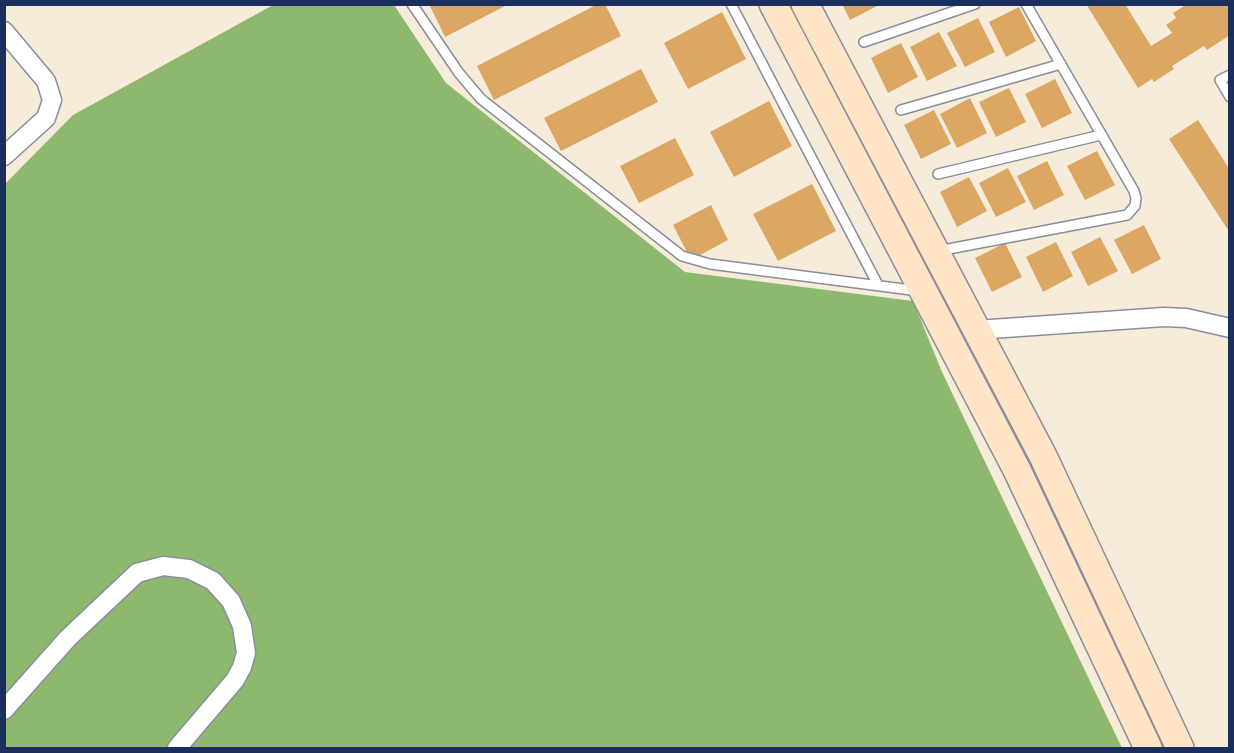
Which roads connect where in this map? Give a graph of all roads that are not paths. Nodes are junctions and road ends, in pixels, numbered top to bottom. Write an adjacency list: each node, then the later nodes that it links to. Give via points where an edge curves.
1 (411, 4): 17 (lane, via 481,99 682,256 710,264)
2 (731, 4): 17 (lane)
3 (773, 4): 18 (main road)
4 (805, 4): 16 (main road)
5 (975, 4): 8 (lane)
6 (1026, 4): 9 (lane)
7 (4, 31): 14 (street, via 46,81 52,100 46,118)
8 (864, 42)
9 (1061, 64): 12 (lane); 13 (lane)
10 (1230, 75): 11 (lane, via 1220,81)
11 (1230, 97)
12 (901, 110)
13 (1101, 135): 15 (lane); 16 (lane, via 1136,198 1127,215)
14 (4, 156)
15 (938, 174)
16 (935, 252): 20 (main road)
17 (878, 285): 18 (lane)
18 (924, 291): 23 (main road, via 1017,470)
19 (1230, 328): 20 (street, via 1164,317)
20 (976, 330): 24 (main road, via 1043,456)
21 (4, 710): 22 (street, via 68,638 137,573 163,566 189,569 213,581 231,602 242,626 246,652 236,680)
22 (177, 748)
23 (1148, 748)
24 (1180, 748)

